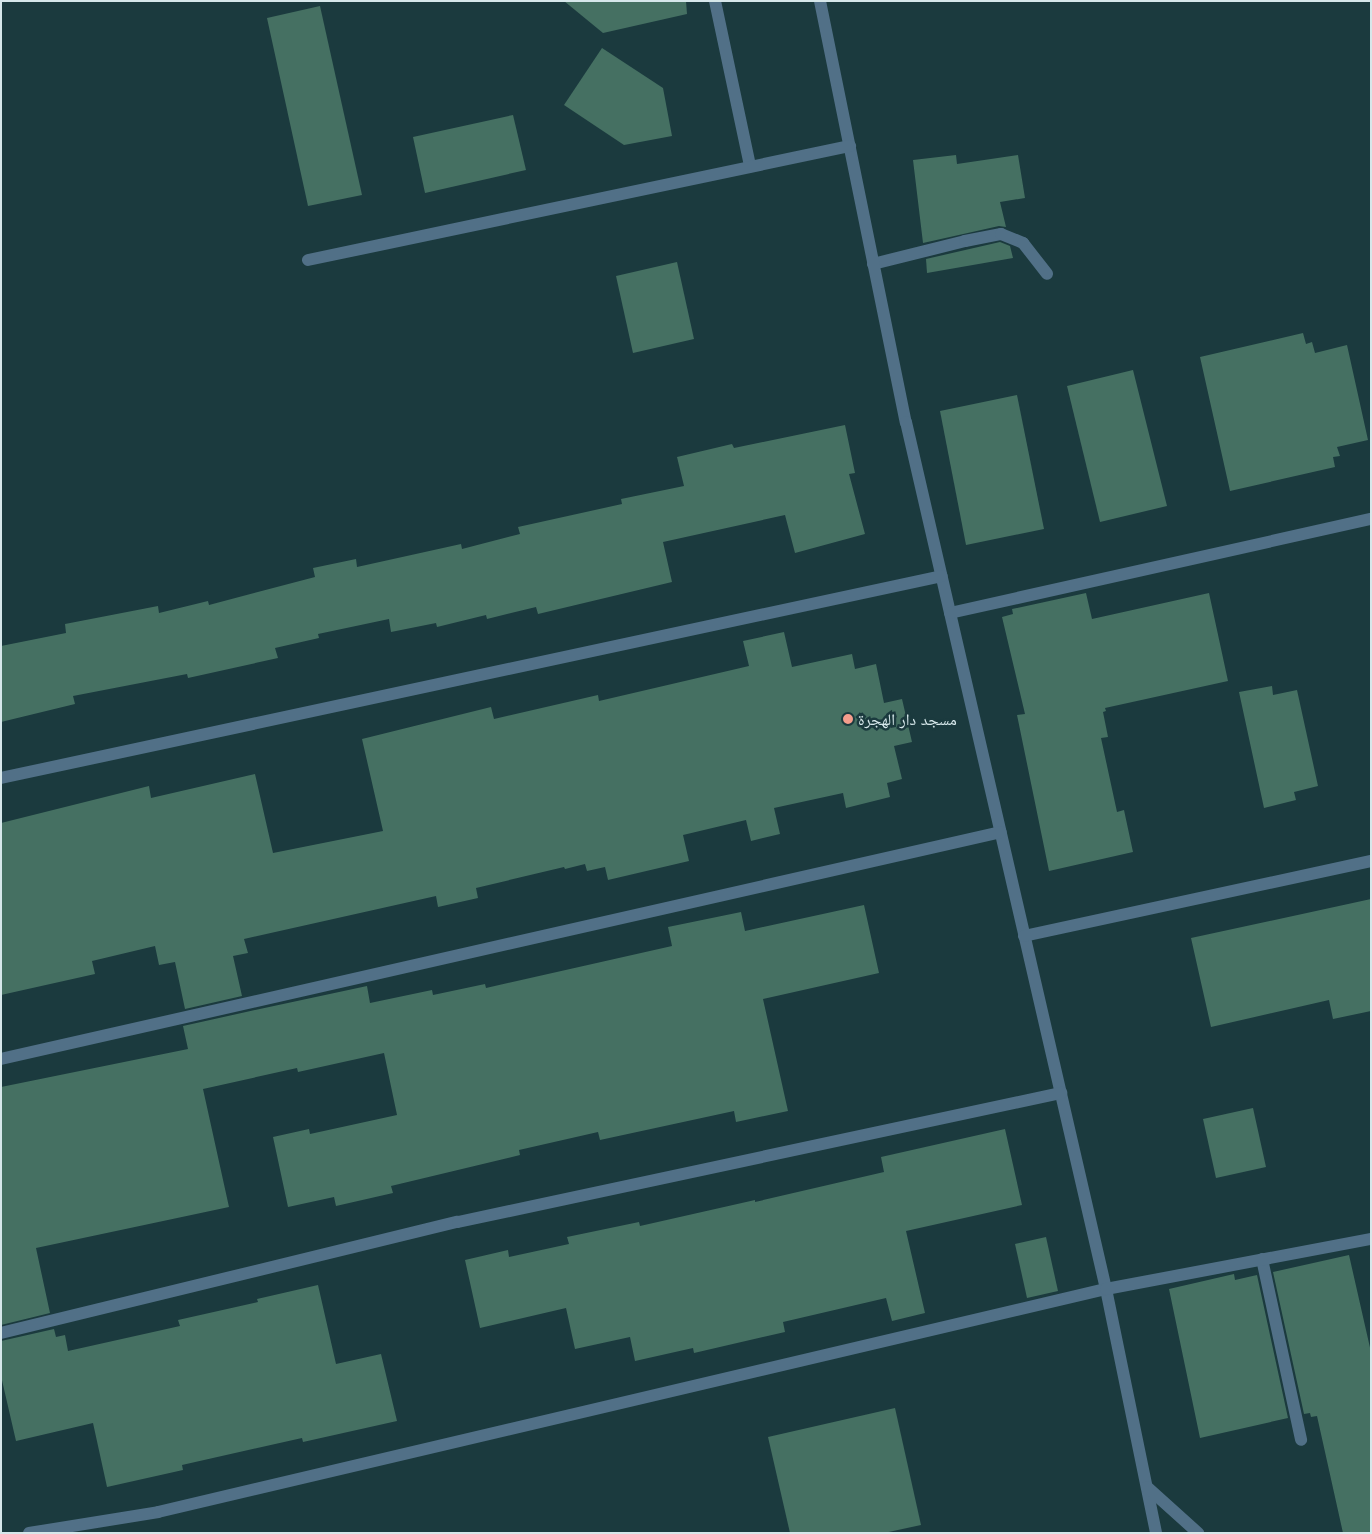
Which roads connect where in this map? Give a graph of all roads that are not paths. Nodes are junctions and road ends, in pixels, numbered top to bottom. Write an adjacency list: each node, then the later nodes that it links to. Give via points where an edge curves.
1 (715, 1): 4 (street)
2 (820, 1): 3 (street)
3 (850, 146): 4 (street); 6 (street)
4 (750, 166): 5 (street)
5 (308, 260)
6 (874, 264): 7 (street, via 1000,234 1023,242); 9 (street)
7 (1047, 274)
8 (1371, 519): 10 (street)
9 (942, 576): 10 (street); 11 (street)
10 (950, 613): 12 (street)
11 (1, 778)
12 (1001, 832): 14 (street); 15 (street)
13 (1371, 860): 14 (street)
14 (1024, 936): 16 (street)
15 (1, 1059)
16 (1061, 1093): 19 (street); 20 (street, via 458,1222)
17 (1371, 1239): 18 (street)
18 (1262, 1260): 19 (street); 21 (street)
19 (1106, 1289): 22 (street); 23 (street, via 158,1512)
20 (1, 1333)
21 (1301, 1440)
22 (1147, 1487): 24 (street); 25 (street)
23 (29, 1533)
24 (1156, 1533)
25 (1198, 1533)

